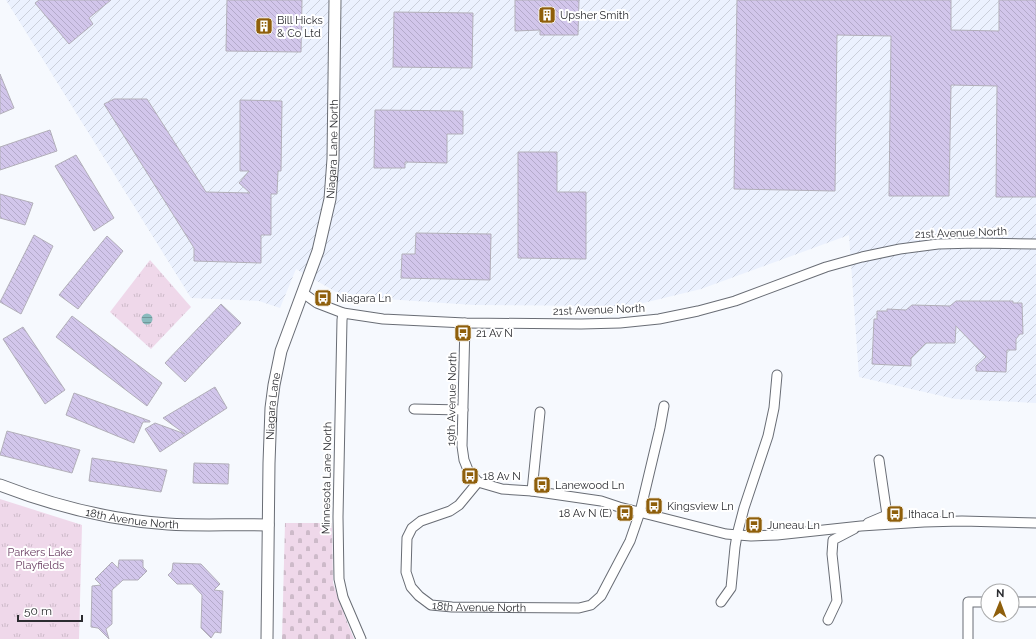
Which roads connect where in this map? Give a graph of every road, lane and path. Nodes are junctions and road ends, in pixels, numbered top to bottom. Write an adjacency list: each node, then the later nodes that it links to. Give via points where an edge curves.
1 (335, 0): 3 (street, Niagara Lane North, via 333,160 330,192 322,238)
2 (1036, 244): 5 (street, 21st Avenue North, via 965,243 900,249 826,267 727,303 659,319 581,324)
3 (302, 293): 4 (street, 21st Avenue North, via 317,303); 17 (street, Niagara Lane, via 283,345 274,385 270,428)
4 (343, 313): 5 (street, 21st Avenue North, via 390,320); 26 (street, Minnesota Lane North, via 339,578 343,597)
5 (465, 323): 9 (street, 19th Avenue North)
6 (777, 375): 19 (street, via 768,436)
7 (664, 406): 15 (street, 18th Avenue North)
8 (414, 409): 9 (street)
9 (463, 410): 12 (street, 19th Avenue North, via 464,460)
10 (540, 412): 14 (street)
11 (879, 460): 18 (street, via 887,515)
12 (478, 482): 14 (street, via 502,489); 15 (street, 18th Avenue North, via 459,505 450,511 421,521 412,528 407,538 406,572 411,587 431,605 452,608 579,608 591,605 601,596 630,541)
13 (0, 484): 17 (street, 18th Avenue North, via 40,499 120,518 170,524)
14 (532, 491): 15 (street, via 601,501)
15 (640, 512): 19 (street)
16 (1036, 523): 18 (street, via 962,521)
17 (268, 525): 25 (street)
18 (861, 526): 19 (street, via 777,536); 24 (street, via 833,540 837,601)
19 (737, 535): 20 (street, via 731,588)
20 (720, 602)
21 (980, 602): 27 (street, via 968,602)
22 (1020, 602): 23 (street)
23 (1036, 602)
24 (828, 620)
25 (267, 639)
26 (361, 639)
27 (968, 639)

